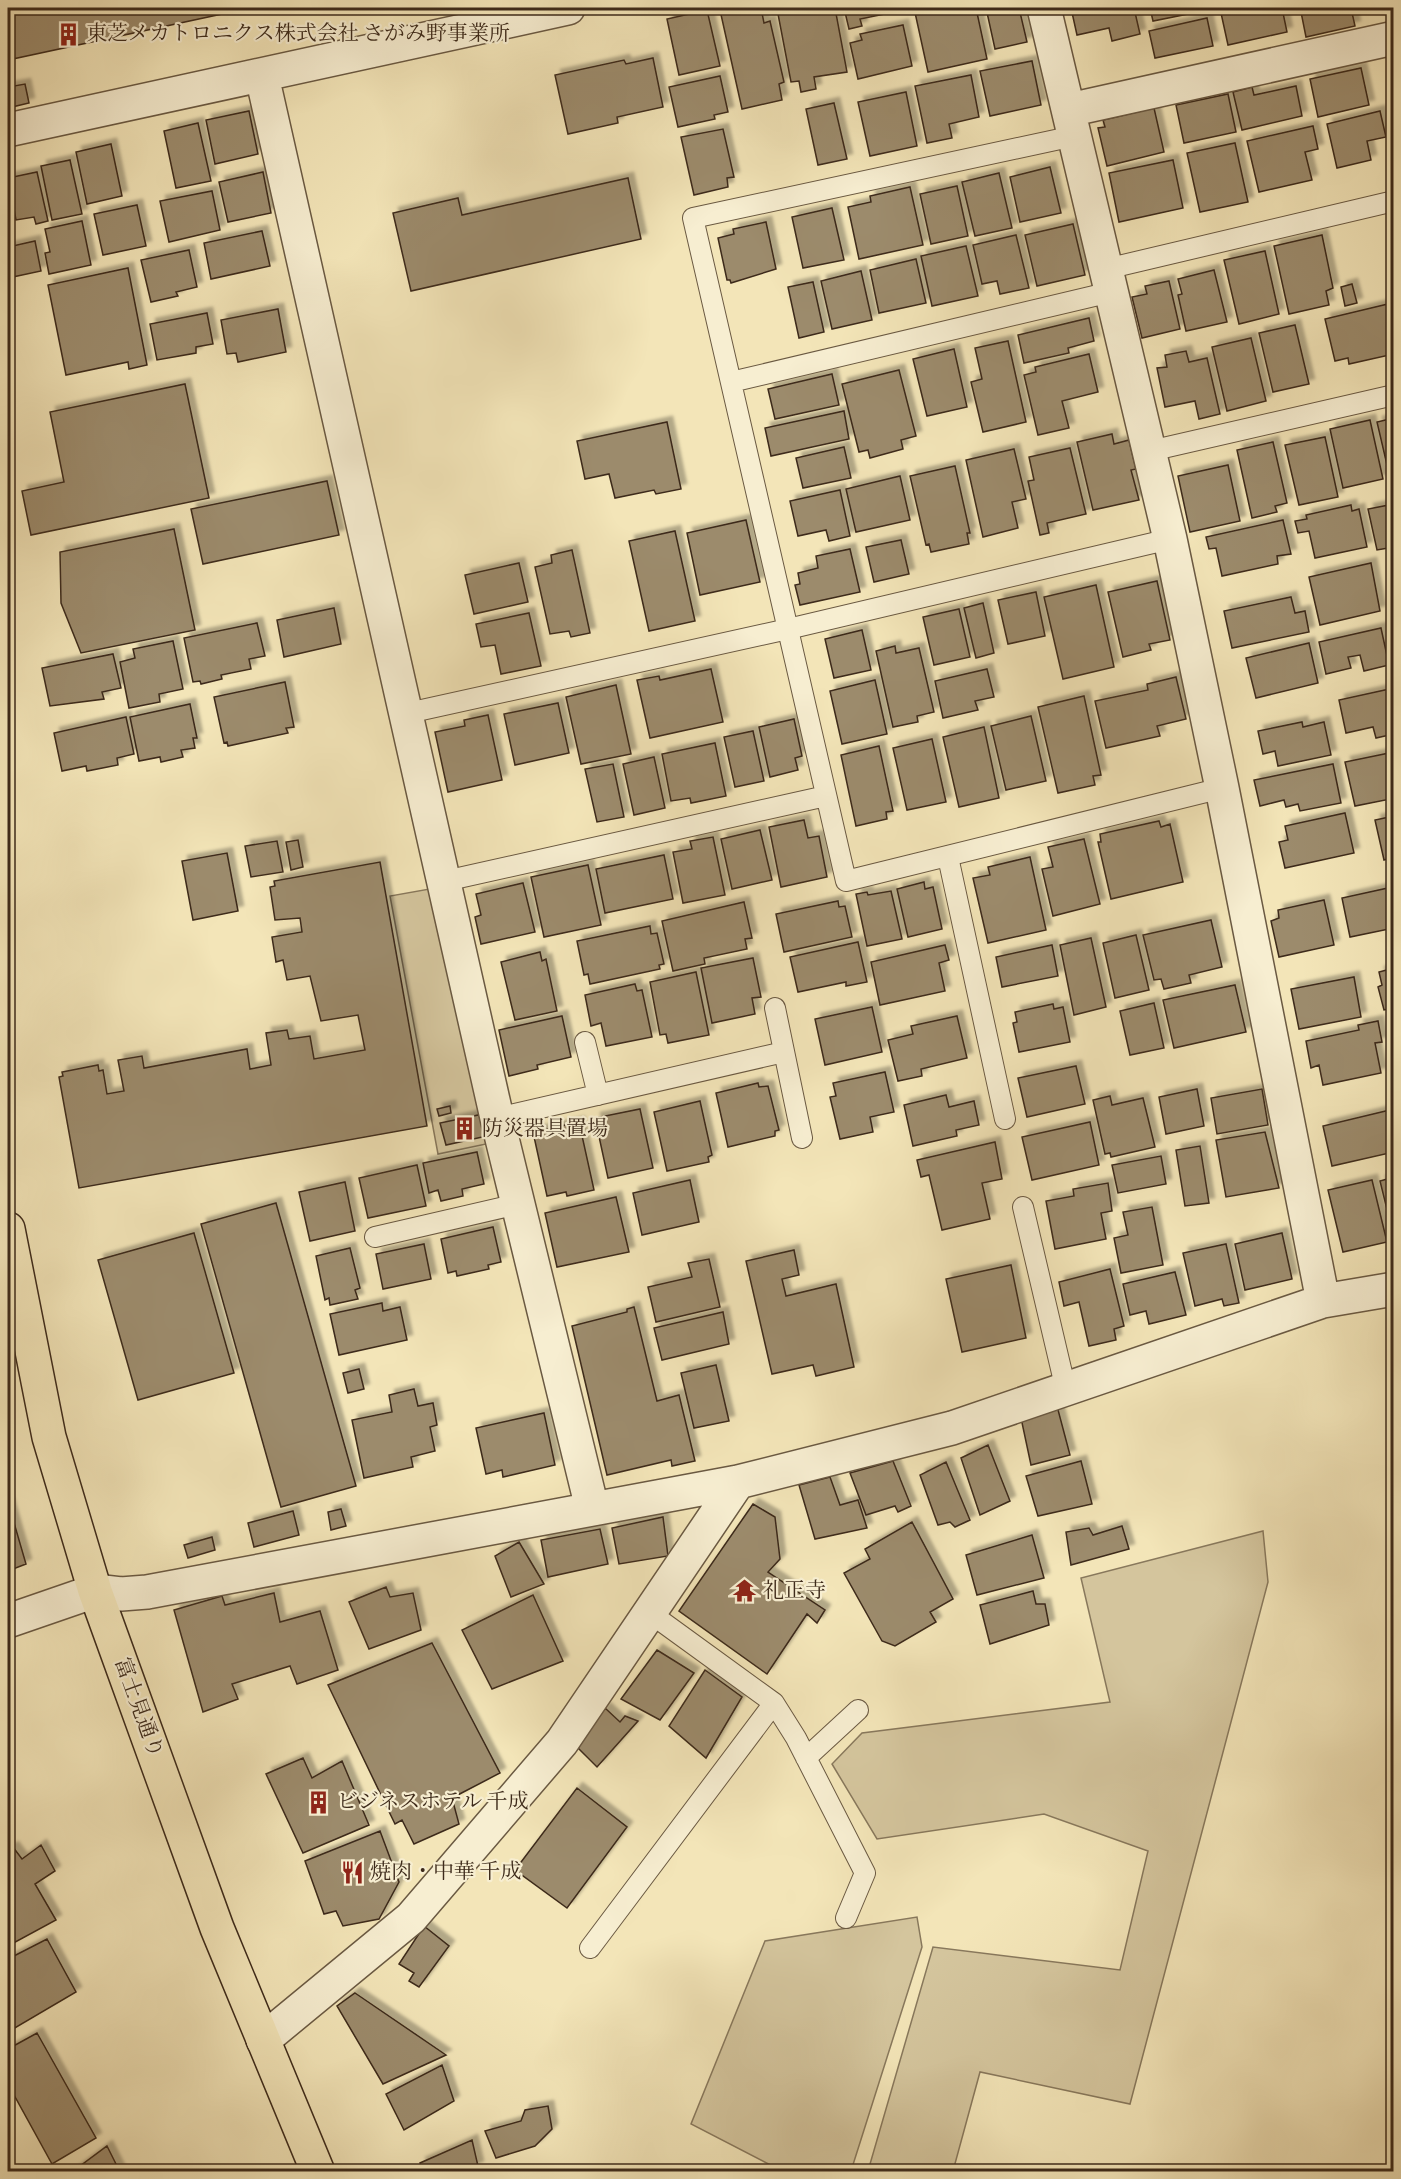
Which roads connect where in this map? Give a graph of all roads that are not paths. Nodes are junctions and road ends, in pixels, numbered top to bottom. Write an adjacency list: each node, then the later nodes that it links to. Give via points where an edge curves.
1 (568, 8): 4 (street)
2 (1044, 8): 5 (street)
3 (1394, 38): 5 (street)
4 (262, 76): 6 (street); 14 (street)
5 (1071, 123): 8 (street); 9 (lane, via 693,219)
6 (8, 130)
7 (1394, 201): 8 (lane)
8 (1109, 280): 9 (lane); 11 (street)
9 (731, 382): 13 (lane)
10 (1394, 395): 11 (lane)
11 (1150, 451): 12 (street)
12 (1170, 539): 13 (lane); 15 (street)
13 (788, 630): 14 (lane); 16 (lane)
14 (408, 713): 18 (street)
15 (1222, 788): 17 (lane); 31 (street)
16 (826, 796): 17 (lane, via 846,881); 18 (lane)
17 (948, 857): 24 (lane)
18 (445, 880): 23 (street)
19 (775, 1008): 21 (lane)
20 (585, 1042): 22 (lane)
21 (784, 1052): 22 (lane); 25 (lane)
22 (598, 1095): 23 (lane)
23 (497, 1118): 26 (street)
24 (1005, 1119)
25 (802, 1138)
26 (518, 1204): 29 (lane); 34 (street)
27 (1023, 1207): 32 (lane)
28 (8, 1229): 35 (main road, 富士見通り, via 49,1437)
29 (375, 1237)
30 (1394, 1289): 31 (street)
31 (1323, 1301): 32 (street)
32 (1066, 1390): 33 (street, via 952,1428)
33 (738, 1482): 34 (street); 36 (street)
34 (592, 1509): 35 (street, via 147,1592)
35 (95, 1591): 37 (street); 43 (main road, 富士見通り, via 217,1928)
36 (650, 1613): 38 (lane); 43 (street, via 562,1742 411,1918)
37 (8, 1621)
38 (774, 1703): 40 (lane); 42 (lane)
39 (858, 1710): 40 (lane)
40 (806, 1758): 41 (lane, via 865,1873)
41 (846, 1918)
42 (590, 1948)
43 (263, 2040): 44 (main road, 富士見通り)
44 (318, 2172)

